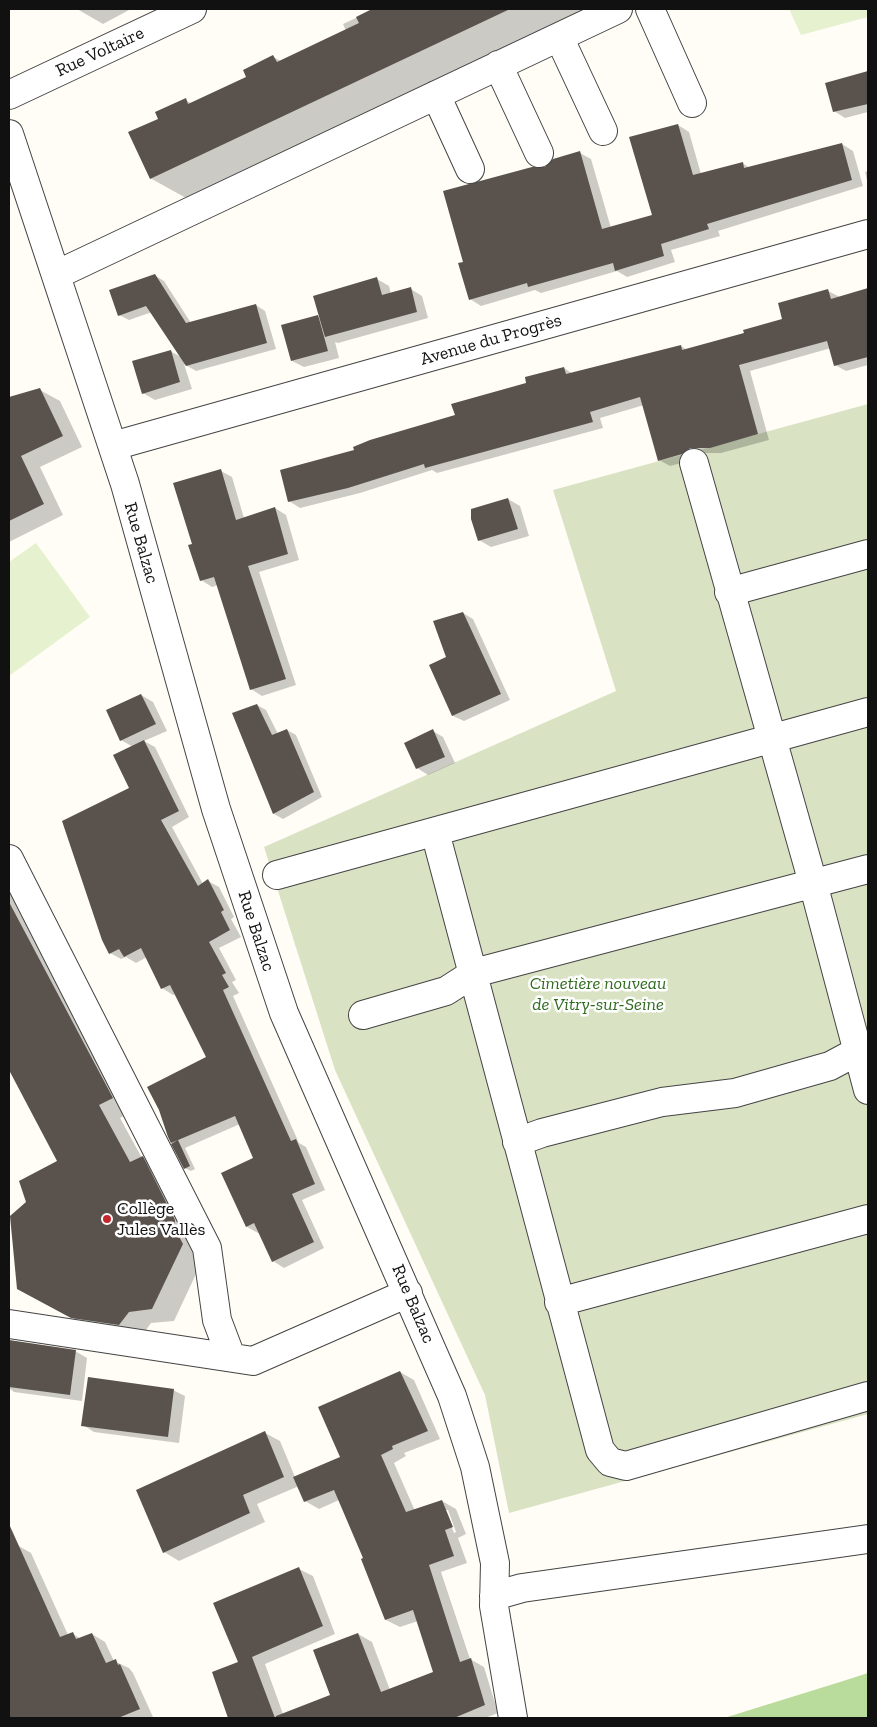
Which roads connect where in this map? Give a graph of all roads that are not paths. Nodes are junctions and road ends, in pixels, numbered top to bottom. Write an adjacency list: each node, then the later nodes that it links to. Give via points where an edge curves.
1 (192, 9): 6 (street, Rue Voltaire)
2 (618, 9): 4 (street)
3 (650, 9): 8 (street)
4 (559, 37): 5 (street); 9 (street)
5 (498, 65): 7 (street); 11 (street)
6 (9, 95)
7 (436, 95): 12 (street); 14 (street)
8 (692, 103)
9 (603, 131)
10 (9, 134): 14 (street, Rue Balzac)
11 (539, 153)
12 (470, 169)
13 (868, 234): 15 (street, Avenue du Progrès)
14 (56, 275): 15 (street, Rue Balzac)
15 (113, 446): 32 (street, Rue Balzac, via 216,809 284,1014)
16 (694, 463): 18 (street)
17 (868, 554): 18 (street)
18 (729, 592): 20 (street)
19 (868, 712): 20 (street)
20 (773, 738): 21 (street); 25 (street)
21 (435, 832): 24 (street); 26 (street)
22 (9, 859): 35 (street, via 207,1248 218,1320)
23 (868, 869): 25 (street)
24 (276, 875)
25 (814, 884): 26 (street); 28 (street)
26 (474, 973): 27 (street, via 446,991); 30 (street)
27 (364, 1014)
28 (863, 1050): 29 (street); 30 (street, via 830,1066 735,1093 662,1102)
29 (868, 1090)
30 (517, 1142): 33 (street)
31 (868, 1219): 33 (street)
32 (408, 1293): 35 (street, via 254,1361); 38 (street, Rue Balzac, via 452,1396 475,1467 495,1563)
33 (559, 1302): 36 (street, via 600,1450 610,1462 626,1466)
34 (9, 1324): 35 (street)
35 (231, 1357)
36 (868, 1396)
37 (868, 1539): 38 (street, via 522,1588)
38 (494, 1596): 39 (street, Rue Balzac)
39 (513, 1718)

